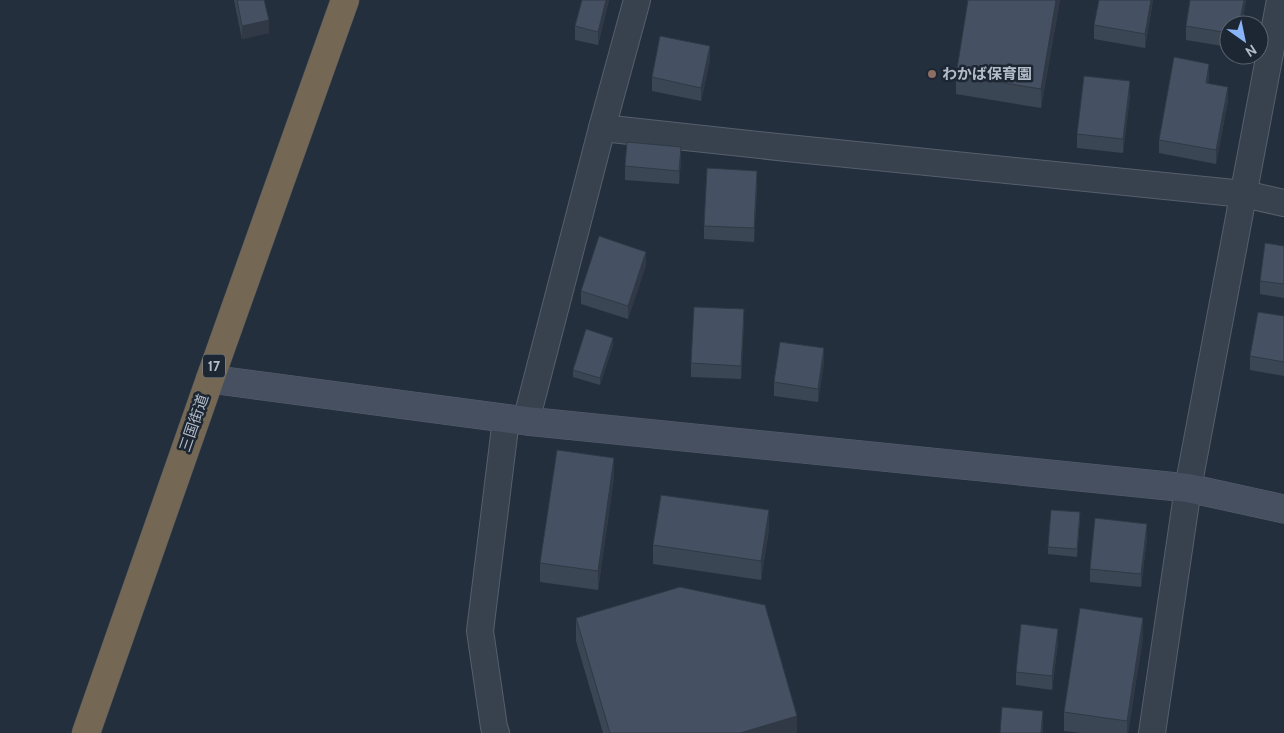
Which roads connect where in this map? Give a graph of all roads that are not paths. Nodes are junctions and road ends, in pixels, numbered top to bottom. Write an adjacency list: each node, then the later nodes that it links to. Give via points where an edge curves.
1 (345, 0): 7 (highway, 三国街道 / 17)
2 (637, 0): 4 (street)
3 (1280, 0): 5 (street)
4 (602, 128): 5 (street); 8 (street)
5 (1244, 194): 6 (street); 9 (street)
6 (1284, 204)
7 (210, 379): 8 (street); 11 (highway, 三国街道 / 17)
8 (516, 420): 9 (street); 12 (street, via 480,631)
9 (1188, 488): 10 (street); 13 (street)
10 (1284, 509)
11 (86, 733)
12 (496, 733)
13 (1152, 733)

